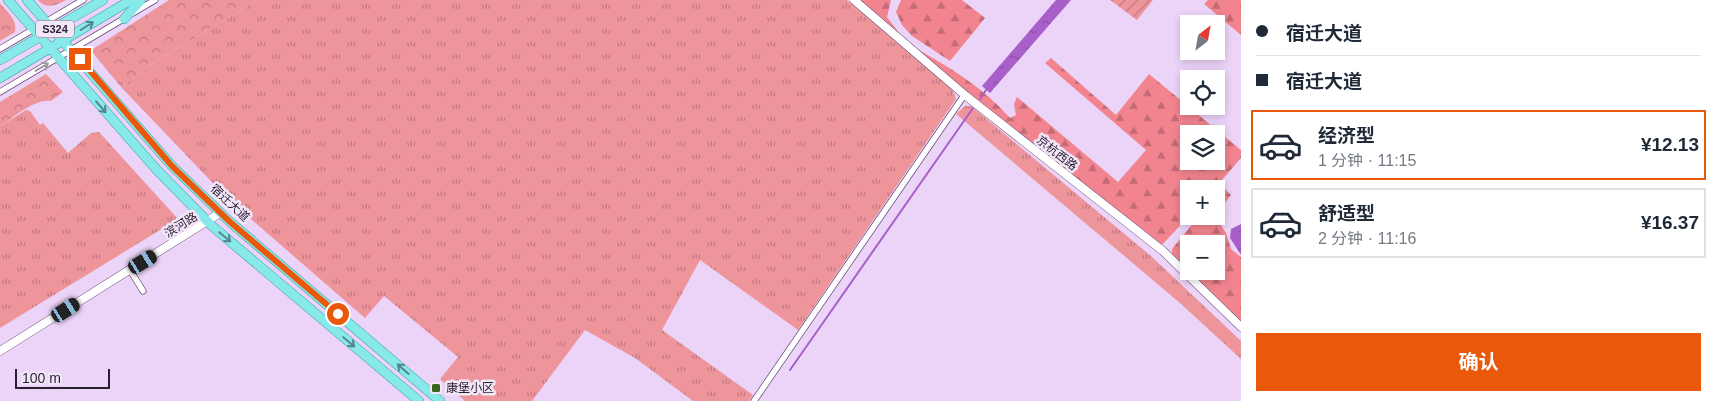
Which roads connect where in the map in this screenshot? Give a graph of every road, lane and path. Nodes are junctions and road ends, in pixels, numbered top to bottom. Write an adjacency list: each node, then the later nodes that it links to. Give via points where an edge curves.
1 (8, 0): 13 (main road, S324)
2 (27, 0): 11 (main road, 宿迁大道 / S324)
3 (83, 0): 11 (street)
4 (131, 0): 9 (main road)
5 (141, 0): 10 (main road)
6 (155, 0): 10 (street)
7 (854, 0): 22 (main road, 京杭西路)
8 (101, 1): 9 (main road, via 98,9); 12 (main road)
9 (106, 15): 14 (main road, one-way to 9)
10 (124, 19): 17 (street)
11 (47, 21): 12 (main road, 宿迁大道 / S324); 13 (street)
12 (54, 28): 13 (main road); 14 (main road, 宿迁大道 / S324)
13 (37, 32): 15 (street); 16 (main road, S324); 19 (main road)
14 (65, 41): 16 (main road); 17 (main road, 宿迁大道 / S324)
15 (0, 49)
16 (52, 49): 18 (main road, S324); 20 (main road)
17 (72, 49): 18 (street); 23 (main road, 宿迁大道 / S324, via 172,166)
18 (59, 57): 21 (street, one-way to 18); 24 (main road, S324, one-way to 24, via 156,169)
19 (0, 61): 20 (main road, via 9,66)
20 (1, 77)
21 (0, 92)
22 (965, 94): 27 (main road, 京杭西路, via 1163,251); 31 (street)
23 (220, 213): 24 (main road, 滨河路); 30 (main road, 宿迁大道 / S324, one-way to 23)
24 (207, 222): 25 (main road, 滨河路); 29 (main road, S324, one-way to 29)
25 (130, 270): 26 (street); 28 (main road, 滨河路)
26 (143, 291)
27 (1241, 327)
28 (0, 351)
29 (419, 401)
30 (440, 401)
31 (754, 401)

